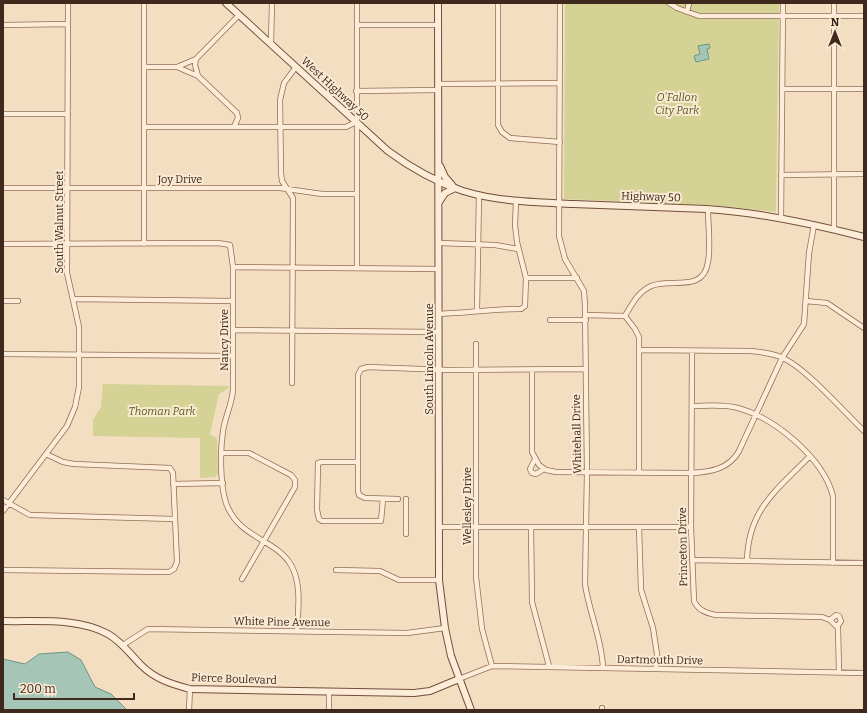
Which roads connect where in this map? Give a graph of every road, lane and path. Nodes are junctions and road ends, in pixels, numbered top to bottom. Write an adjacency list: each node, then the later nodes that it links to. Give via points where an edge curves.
1 (68, 3): 19 (street, South Walnut Street)
2 (144, 3): 24 (street)
3 (226, 3): 14 (main road, West Highway 50)
4 (272, 3): 22 (street)
5 (357, 3): 20 (street)
6 (438, 3): 21 (main road, South Lincoln Avenue)
7 (498, 3): 28 (street)
8 (560, 3): 29 (street, Whitehall Drive)
9 (669, 3): 13 (street)
10 (689, 3): 13 (street)
11 (783, 3): 15 (street)
12 (834, 3): 16 (street)
13 (687, 12): 15 (street, via 699,16)
14 (239, 15): 22 (main road, West Highway 50); 23 (street)
15 (783, 16): 16 (street); 31 (street)
16 (834, 16): 17 (street); 32 (street)
17 (864, 16)
18 (3, 24): 19 (street)
19 (68, 24): 36 (street, South Walnut Street)
20 (357, 25): 21 (street); 34 (street)
21 (439, 25): 30 (main road, South Lincoln Avenue)
22 (271, 43): 26 (main road, West Highway 50)
23 (196, 59): 25 (street); 27 (street)
24 (144, 67): 25 (street); 38 (street)
25 (177, 67): 27 (street)
26 (296, 67): 37 (main road, West Highway 50); 40 (street, via 288,76 281,91)
27 (198, 76): 39 (street, via 237,113 238,118)
28 (498, 83): 29 (street); 30 (street); 41 (street, via 498,125 502,132 510,138)
29 (560, 83): 41 (street, Whitehall Drive)
30 (438, 87): 34 (street); 42 (main road, South Lincoln Avenue)
31 (782, 88): 32 (street); 45 (street)
32 (834, 89): 33 (street); 43 (street)
33 (864, 89)
34 (356, 91): 37 (street)
35 (3, 114): 36 (street)
36 (68, 114): 48 (street, South Walnut Street)
37 (356, 122): 40 (street, via 346,127); 46 (main road, West Highway 50, via 401,161); 52 (street)
38 (144, 127): 39 (street); 49 (street)
39 (234, 127): 40 (street)
40 (279, 127): 51 (street, via 280,173)
41 (560, 142): 56 (street, Whitehall Drive)
42 (438, 161): 46 (main road, South Lincoln Avenue); 50 (main road, via 445,177)
43 (833, 174): 44 (street); 45 (street); 60 (street)
44 (864, 174)
45 (782, 175): 58 (street)
46 (438, 181): 50 (main road, Highway 50); 55 (main road, South Lincoln Avenue)
47 (3, 188): 48 (street, Joy Drive)
48 (68, 188): 49 (street, Joy Drive); 62 (street, South Walnut Street)
49 (144, 188): 51 (street, Joy Drive); 65 (street)
50 (455, 188): 53 (main road, Highway 50); 55 (main road, via 445,193)
51 (287, 189): 52 (street, Joy Drive, via 322,194); 69 (street, via 293,198)
52 (356, 194): 70 (street)
53 (479, 195): 54 (main road, Highway 50); 66 (street)
54 (516, 201): 56 (main road, Highway 50); 67 (street)
55 (438, 203): 63 (main road, South Lincoln Avenue)
56 (559, 203): 57 (main road, Highway 50); 73 (street, Whitehall Drive, via 561,249)
57 (708, 210): 58 (main road, Highway 50); 81 (street, via 709,261 703,275 690,283 663,283 650,287 636,298)
58 (781, 219): 59 (main road, Highway 50)
59 (814, 225): 60 (main road, Highway 50); 78 (street, via 809,253)
60 (834, 229): 61 (main road, Highway 50)
61 (864, 237)
62 (68, 243): 64 (street, Nancy Drive); 65 (street, Nancy Drive); 74 (street, South Walnut Street, via 67,273)
63 (439, 243): 66 (street); 71 (main road, South Lincoln Avenue)
64 (3, 244)
65 (144, 244): 68 (street, Nancy Drive, via 228,244 232,249)
66 (477, 244): 67 (street); 79 (street)
67 (518, 249): 72 (street)
68 (233, 267): 69 (street); 77 (street, Nancy Drive)
69 (294, 267): 70 (street); 86 (street)
70 (357, 268): 71 (street)
71 (439, 269): 80 (main road, South Lincoln Avenue)
72 (526, 278): 73 (street); 79 (street, via 525,306 520,309)
73 (577, 278): 82 (street, Whitehall Drive, via 584,291)
74 (73, 299): 77 (street); 92 (street, South Walnut Street, via 79,327)
75 (3, 301): 76 (street)
76 (18, 301)
77 (233, 301): 85 (street, Nancy Drive)
78 (806, 301): 84 (street, via 826,303); 94 (street, via 804,324)
79 (477, 310): 80 (street)
80 (439, 314): 87 (main road, South Lincoln Avenue)
81 (625, 316): 82 (street); 89 (street, via 638,333)
82 (586, 317): 83 (street); 97 (street, Whitehall Drive)
83 (550, 320)
84 (864, 328)
85 (234, 330): 86 (street); 93 (street, Nancy Drive)
86 (292, 330): 87 (street); 99 (street)
87 (439, 332): 95 (main road, South Lincoln Avenue)
88 (476, 344): 96 (street, Wellesley Drive)
89 (640, 350): 90 (street); 110 (street)
90 (692, 351): 94 (street, via 751,351); 100 (street, Princeton Drive)
91 (3, 354): 92 (street)
92 (79, 356): 93 (street); 104 (street, South Walnut Street, via 80,380 76,407 67,426)
93 (233, 356): 103 (street, Nancy Drive, via 232,402 223,431)
94 (782, 358): 101 (street); 102 (street, via 803,372)
95 (439, 368): 96 (street); 107 (street, via 361,369 358,379); 121 (main road, South Lincoln Avenue)
96 (476, 369): 98 (street); 123 (street, Wellesley Drive)
97 (585, 369): 98 (street); 109 (street, Whitehall Drive)
98 (532, 370): 106 (street, via 531,448)
99 (292, 383)
100 (692, 406): 101 (street, via 728,406); 111 (street, Princeton Drive)
101 (757, 414): 105 (street, via 778,428); 111 (street, via 732,461 716,470)
102 (864, 431)
103 (222, 453): 112 (street, Nancy Drive); 128 (street, via 249,453 296,480 295,487)
104 (46, 454): 113 (street, via 74,464 170,468 173,472); 118 (street, South Walnut Street)
105 (810, 456): 130 (street, via 759,511 748,542); 131 (street, via 824,474 833,496)
106 (535, 459): 108 (street); 108 (street, via 530,469 532,472 536,474)
107 (358, 462): 114 (street, via 359,495 365,498); 114 (street, via 318,463 319,519 381,521)
108 (544, 469): 109 (street, via 556,472)
109 (587, 472): 110 (street); 125 (street, Whitehall Drive)
110 (639, 472): 111 (street)
111 (691, 473): 126 (street, Princeton Drive)
112 (223, 483): 113 (street); 128 (street, Nancy Drive, via 232,516 249,533)
113 (173, 484): 120 (street)
114 (384, 499): 115 (street)
115 (398, 499)
116 (406, 499): 127 (street)
117 (3, 500): 118 (street)
118 (8, 503): 119 (street, South Walnut Street); 120 (street, via 30,516)
119 (3, 511)
120 (174, 519): 133 (street, via 177,562 174,569 169,572)
121 (440, 527): 123 (street); 136 (main road, South Lincoln Avenue)
122 (639, 527): 125 (street); 126 (street); 146 (street, via 641,590 654,635)
123 (476, 528): 124 (street); 143 (street, Wellesley Drive, via 478,608)
124 (531, 528): 125 (street); 144 (street, via 532,602)
125 (587, 528): 145 (street, Whitehall Drive, via 585,584 603,652)
126 (691, 528): 129 (street, Princeton Drive)
127 (406, 534)
128 (264, 542): 135 (street); 141 (street, Nancy Drive, via 280,553 292,566 298,592)
129 (692, 560): 130 (street); 137 (street, Princeton Drive, via 694,601 699,609 707,614 822,617)
130 (747, 561): 131 (street)
131 (833, 562): 132 (street)
132 (864, 563)
133 (3, 570)
134 (336, 570): 136 (street, via 380,571 399,580)
135 (242, 579)
136 (439, 580): 140 (main road, South Lincoln Avenue)
137 (830, 620): 139 (street); 139 (street, Princeton Drive, via 836,615 839,616 841,621)
138 (3, 621): 142 (main road, Pierce Boulevard, via 86,625 110,634)
139 (837, 627): 147 (street, Princeton Drive)
140 (446, 628): 141 (street, White Pine Avenue, via 407,633); 149 (main road, South Lincoln Avenue)
141 (297, 631): 142 (street, White Pine Avenue, via 148,629)
142 (124, 645): 150 (main road, Pierce Boulevard, via 155,676 170,684)
143 (492, 666): 144 (street, Dartmouth Drive); 149 (street, Dartmouth Drive)
144 (548, 666): 145 (street, Dartmouth Drive)
145 (604, 668): 146 (street, Dartmouth Drive)
146 (656, 668): 147 (street, Dartmouth Drive)
147 (838, 672): 148 (street, Dartmouth Drive)
148 (864, 673)
149 (459, 680): 151 (main road, Pierce Boulevard, via 414,694); 154 (main road, South Lincoln Avenue)
150 (190, 689): 151 (main road, Pierce Boulevard); 152 (street)
151 (329, 692): 153 (street)
152 (190, 710)
153 (329, 710)
154 (471, 710)

